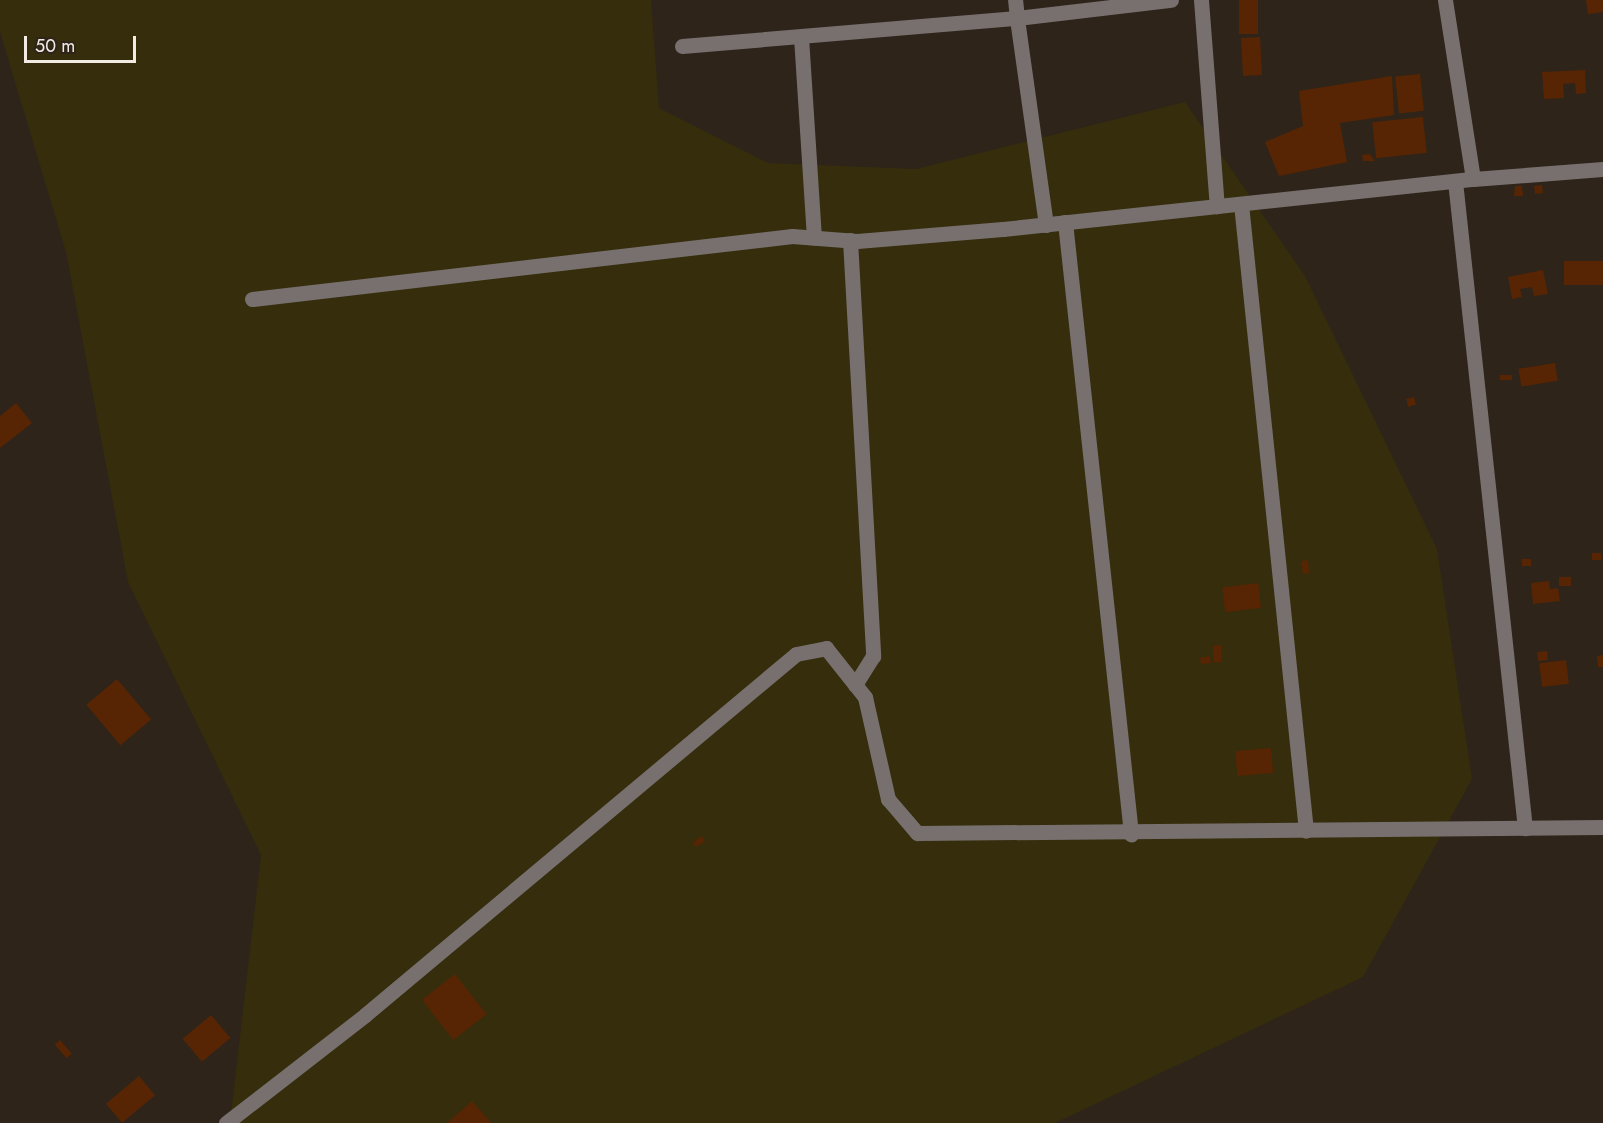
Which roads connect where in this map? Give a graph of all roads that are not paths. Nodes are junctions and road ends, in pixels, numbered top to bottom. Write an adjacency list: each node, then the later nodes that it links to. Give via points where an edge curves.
1 (1015, 0): 5 (street)
2 (1171, 0): 5 (street)
3 (1201, 0): 12 (street)
4 (1445, 0): 9 (street)
5 (1017, 18): 6 (street); 14 (street)
6 (801, 38): 7 (street); 15 (street)
7 (682, 46)
8 (1603, 169): 9 (street)
9 (1473, 179): 10 (street)
10 (1455, 181): 11 (street); 20 (street)
11 (1241, 204): 12 (street); 21 (street)
12 (1217, 206): 13 (street)
13 (1065, 222): 14 (street); 22 (street)
14 (1046, 225): 16 (street)
15 (814, 238): 16 (street); 17 (street, via 792,236)
16 (850, 240): 18 (street, via 873,656)
17 (252, 299)
18 (855, 685): 22 (street, via 866,697 888,799 917,832); 23 (street, via 826,648 796,654 365,1016)
19 (1603, 827): 20 (street)
20 (1524, 828): 21 (street)
21 (1306, 831): 22 (street)
22 (1131, 834)
23 (226, 1123)

